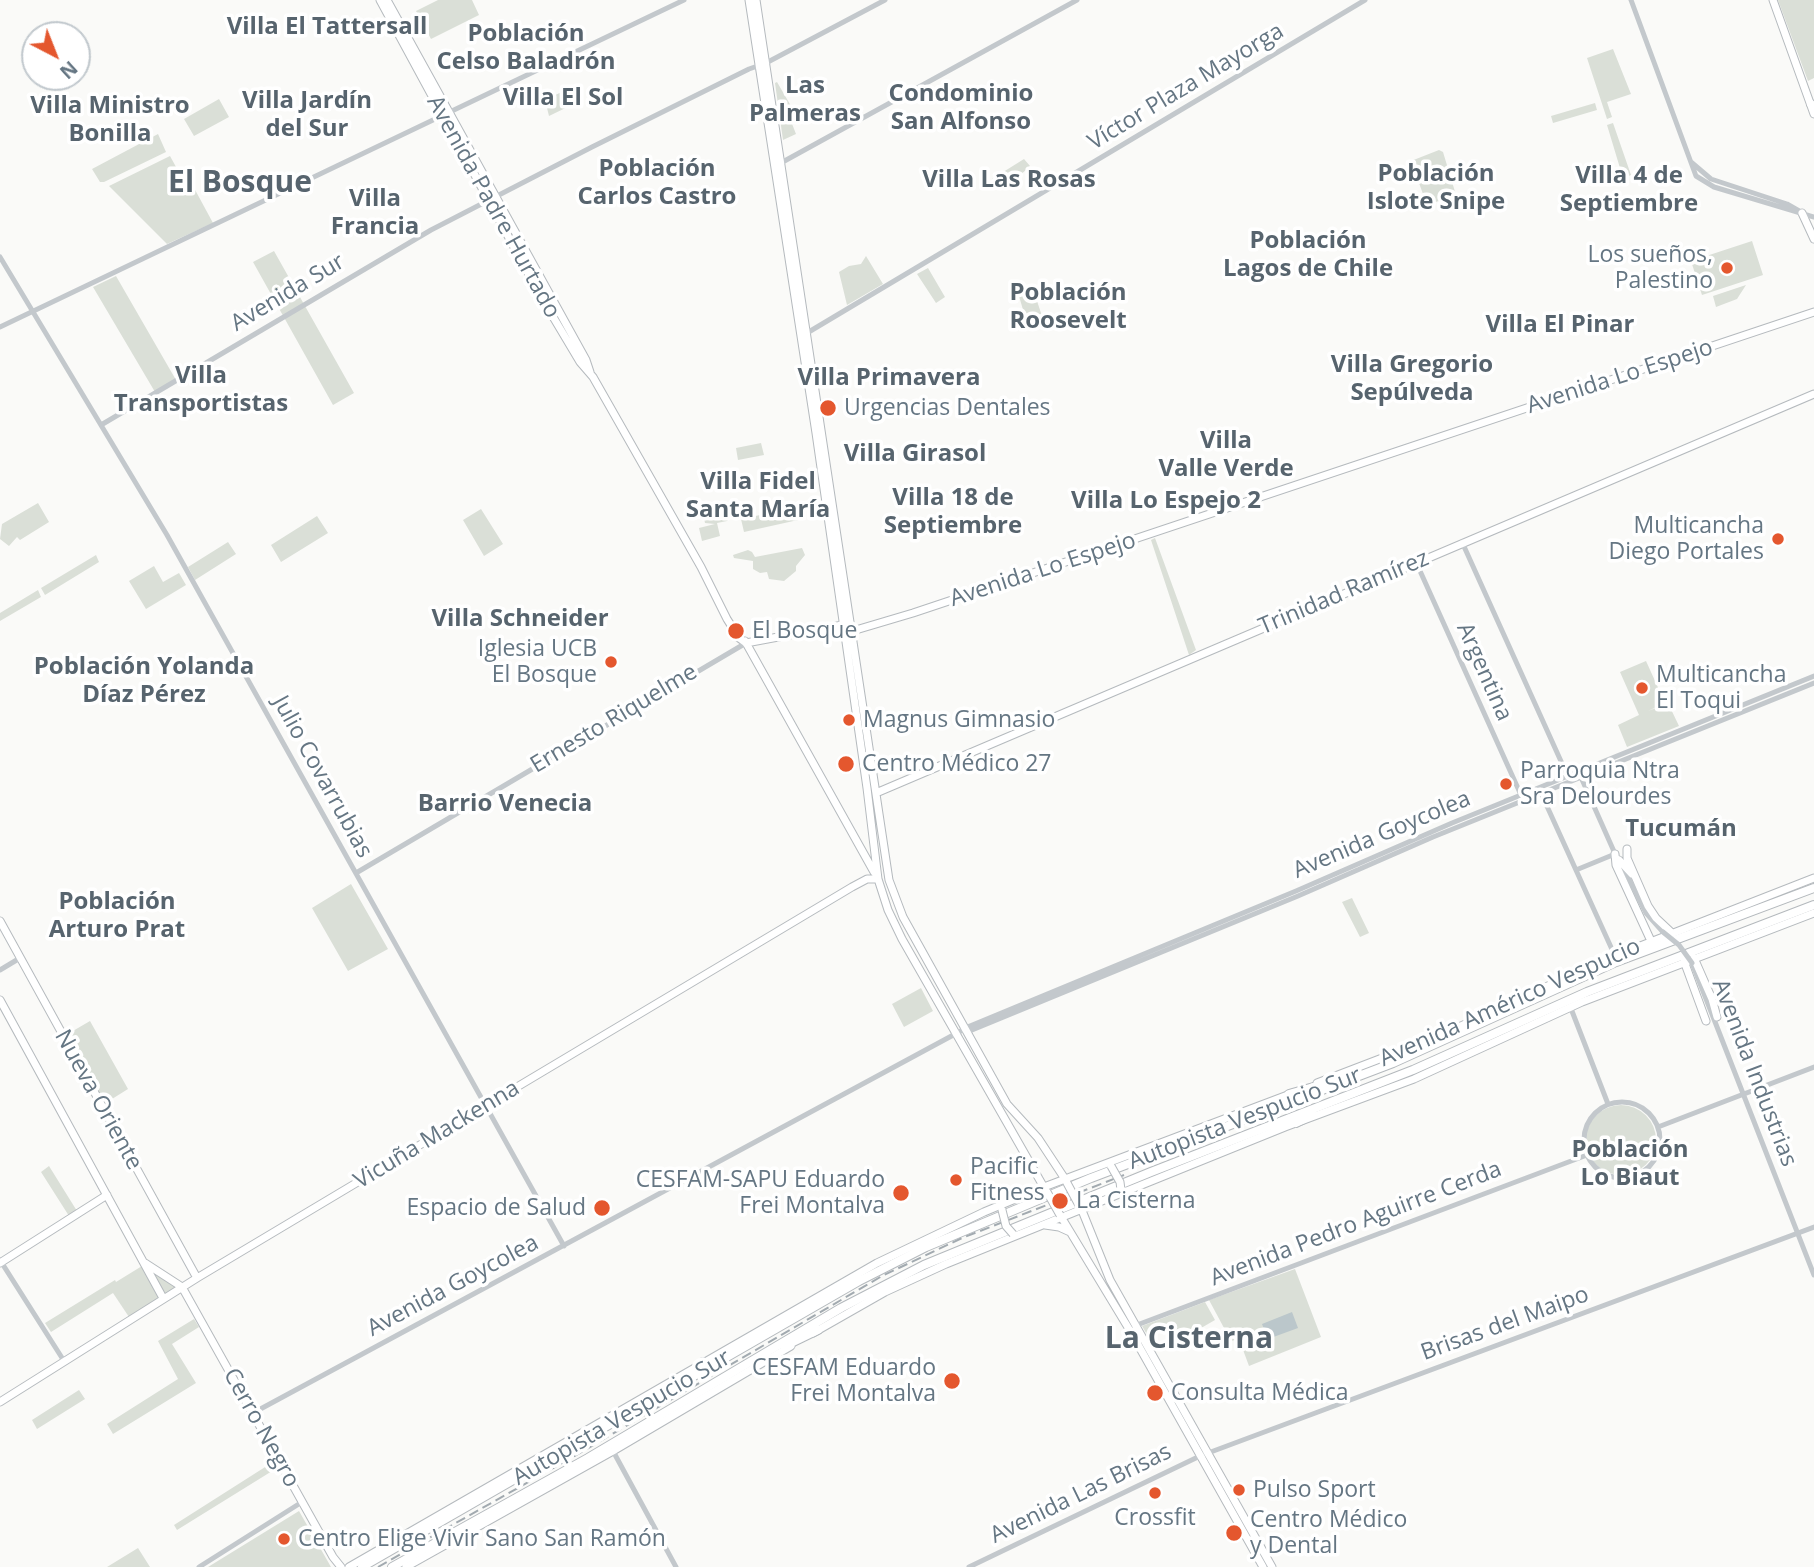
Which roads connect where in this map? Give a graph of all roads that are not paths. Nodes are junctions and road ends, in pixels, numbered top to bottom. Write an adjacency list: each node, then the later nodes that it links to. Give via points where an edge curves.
1 (380, 0): 13 (main road, Avenida Padre Hurtado)
2 (387, 0): 13 (main road, Avenida Padre Hurtado)
3 (684, 0): 13 (street)
4 (749, 0): 11 (main road)
5 (756, 0): 11 (main road)
6 (885, 0): 11 (street, Avenida Sur)
7 (1077, 0): 15 (street)
8 (1365, 0): 30 (street, Víctor Plaza Mayorga)
9 (1631, 0): 16 (street)
10 (1773, 0): 12 (main road)
11 (762, 63): 15 (main road); 17 (main road); 20 (street, Avenida Sur)
12 (1812, 106): 14 (main road)
13 (445, 113): 20 (main road, Avenida Padre Hurtado); 26 (street)
14 (1814, 114)
15 (781, 162): 17 (street); 25 (main road)
16 (1691, 162): 18 (street); 19 (street, via 1694,173)
17 (775, 169): 25 (main road)
18 (1719, 182): 19 (street); 21 (street)
19 (1709, 185): 21 (street)
20 (491, 198): 32 (street, Avenida Sur); 36 (main road, Avenida Padre Hurtado, via 586,360 727,619)
21 (1802, 213): 22 (street); 23 (main road)
22 (1814, 216)
23 (1814, 239)
24 (0, 257): 26 (street, Julio Covarrubias)
25 (794, 270): 29 (main road); 30 (main road)
26 (33, 311): 28 (street); 32 (street, Julio Covarrubias)
27 (1814, 314): 35 (main road, Avenida Lo Espejo, via 913,613)
28 (0, 327)
29 (800, 328): 30 (main road); 35 (main road)
30 (807, 333): 35 (main road)
31 (1814, 394): 33 (main road, Trinidad Ramírez)
32 (101, 425): 48 (street, Julio Covarrubias)
33 (1462, 542): 34 (main road, Trinidad Ramírez); 40 (street)
34 (1416, 562): 43 (main road, Trinidad Ramírez); 44 (street, Argentina)
35 (848, 628): 36 (main road, Ernesto Riquelme); 41 (main road); 43 (main road)
36 (746, 643): 48 (street, Ernesto Riquelme); 50 (main road, Avenida Padre Hurtado)
37 (1814, 676): 39 (street, Avenida Goycolea)
38 (1814, 683): 39 (street, Avenida Goycolea)
39 (1579, 775): 40 (street, Avenida Goycolea); 46 (street, Avenida Industrias)
40 (1569, 778): 42 (street, Avenida Goycolea)
41 (867, 788): 43 (main road); 50 (main road)
42 (1540, 790): 44 (street, Avenida Goycolea); 47 (street); 65 (street, Avenida Goycolea, via 1056,996)
43 (876, 793): 53 (main road)
44 (1521, 795): 65 (street, Avenida Goycolea)
45 (1627, 849): 51 (main road)
46 (1617, 857): 47 (street); 51 (main road); 57 (main road, via 1616,865); 60 (street, Avenida Industrias, bridge, via 1646,913)
47 (1576, 870): 58 (street)
48 (356, 873): 73 (street, Julio Covarrubias)
49 (1814, 878): 56 (main road, Avenida Américo Vespucio)
50 (878, 879): 53 (main road); 66 (main road, via 894,924); 73 (main road, Vicuña Mackenna, via 852,887)
51 (1636, 880): 56 (main road, via 1653,914)
52 (1814, 888): 67 (highway, Autopista Vespucio Sur, via 1616,962)
53 (893, 893): 65 (main road)
54 (1814, 909): 60 (main road, Avenida Américo Vespucio); 69 (highway, Autopista Vespucio Sur, via 1787,915 1564,1002)
55 (0, 921): 59 (main road, Nueva Oriente)
56 (1672, 933): 57 (main road, Avenida Américo Vespucio)
57 (1651, 942): 58 (main road, Avenida Américo Vespucio)
58 (1615, 956): 70 (main road, Avenida Américo Vespucio, via 1421,1044)
59 (20, 958): 61 (street); 100 (main road, Nueva Oriente)
60 (1690, 961): 63 (main road, Avenida Américo Vespucio); 64 (main road); 64 (main road, via 1712,999)
61 (0, 970)
62 (0, 1000): 85 (main road)
63 (1570, 1006): 72 (street); 74 (main road, Avenida Américo Vespucio, via 1414,1079)
64 (1712, 1019): 71 (street, Avenida Industrias)
65 (965, 1030): 66 (street, Avenida Goycolea); 78 (main road, via 1007,1104)
66 (956, 1035): 79 (main road); 96 (street, Avenida Goycolea)
67 (1394, 1063): 70 (highway); 109 (highway, Autopista Vespucio Sur, via 942,1239 859,1281)
68 (1814, 1067): 71 (street)
69 (1396, 1077): 74 (highway); 108 (highway, Autopista Vespucio Sur, via 931,1262)
70 (1289, 1094): 77 (main road, Avenida Américo Vespucio)
71 (1743, 1094): 75 (street); 94 (street, Avenida Industrias)
72 (1608, 1104): 75 (street, via 1637,1105); 76 (street, via 1587,1125)
73 (485, 1106): 96 (street, Julio Covarrubias); 100 (main road, Vicuña Mackenna)
74 (1296, 1123): 83 (main road, Avenida Américo Vespucio)
75 (1658, 1127): 76 (street, via 1658,1154 1637,1175 1606,1175)
76 (1587, 1155): 104 (street, Avenida Pedro Aguirre Cerda)
77 (1108, 1164): 80 (main road, Avenida Américo Vespucio); 83 (main road, bridge, via 1120,1182)
78 (1056, 1165): 80 (main road); 81 (main road)
79 (1034, 1169): 82 (main road); 84 (main road)
80 (1079, 1173): 81 (main road, Avenida Américo Vespucio)
81 (1066, 1181): 82 (main road, Avenida Américo Vespucio); 88 (main road, bridge)
82 (1045, 1189): 84 (main road, Avenida Américo Vespucio); 89 (main road, bridge)
83 (1120, 1193): 86 (main road, Avenida Américo Vespucio)
84 (1029, 1194): 87 (main road, Avenida Américo Vespucio)
85 (107, 1195): 97 (main road); 98 (main road)
86 (1099, 1203): 88 (main road, Avenida Américo Vespucio); 93 (main road, via 1091,1217)
87 (1004, 1206): 95 (main road, bridge, via 1006,1226); 107 (main road, Avenida Américo Vespucio, via 877,1263)
88 (1081, 1208): 89 (main road, Avenida Américo Vespucio); 93 (main road)
89 (1061, 1216): 90 (main road, Avenida Américo Vespucio); 92 (main road)
90 (1044, 1225): 92 (main road); 95 (main road, Avenida Américo Vespucio)
91 (1814, 1227): 94 (street, Brisas del Maipo)
92 (1071, 1233): 103 (main road)
93 (1093, 1233): 104 (main road, via 1107,1274)
94 (1798, 1233): 99 (street, Avenida Industrias); 113 (street, Brisas del Maipo)
95 (1015, 1235): 105 (main road, Avenida Américo Vespucio, via 912,1279)
96 (564, 1246): 111 (street, Avenida Goycolea)
97 (0, 1261): 106 (street)
98 (145, 1263): 101 (main road); 102 (main road)
99 (1814, 1275)
100 (197, 1278): 101 (main road, Vicuña Mackenna)
101 (182, 1287): 102 (main road, Vicuña Mackenna); 111 (main road, Cerro Negro)
102 (163, 1298): 106 (main road, Vicuña Mackenna)
103 (1125, 1322): 104 (main road); 114 (main road)
104 (1137, 1325): 113 (main road)
105 (818, 1330): 108 (highway); 112 (main road, Avenida Américo Vespucio)
106 (64, 1361): 110 (main road, Vicuña Mackenna)
107 (703, 1362): 109 (highway); 117 (main road, Avenida Américo Vespucio)
108 (717, 1380): 119 (highway, Autopista Vespucio Sur)
109 (671, 1391): 118 (highway, Autopista Vespucio Sur)
110 (0, 1402)
111 (253, 1413): 115 (main road, Cerro Negro)
112 (613, 1451): 120 (main road, Avenida Américo Vespucio); 121 (street)
113 (1209, 1453): 114 (street, Avenida Las Brisas); 124 (main road)
114 (1200, 1456): 122 (street, Avenida Las Brisas); 123 (main road)
115 (302, 1502): 116 (street); 117 (main road, Cerro Negro)
116 (200, 1567)
117 (345, 1567)
118 (362, 1567)
119 (392, 1567)
120 (406, 1567)
121 (676, 1567)
122 (969, 1567)
123 (1263, 1567)
124 (1272, 1567)

